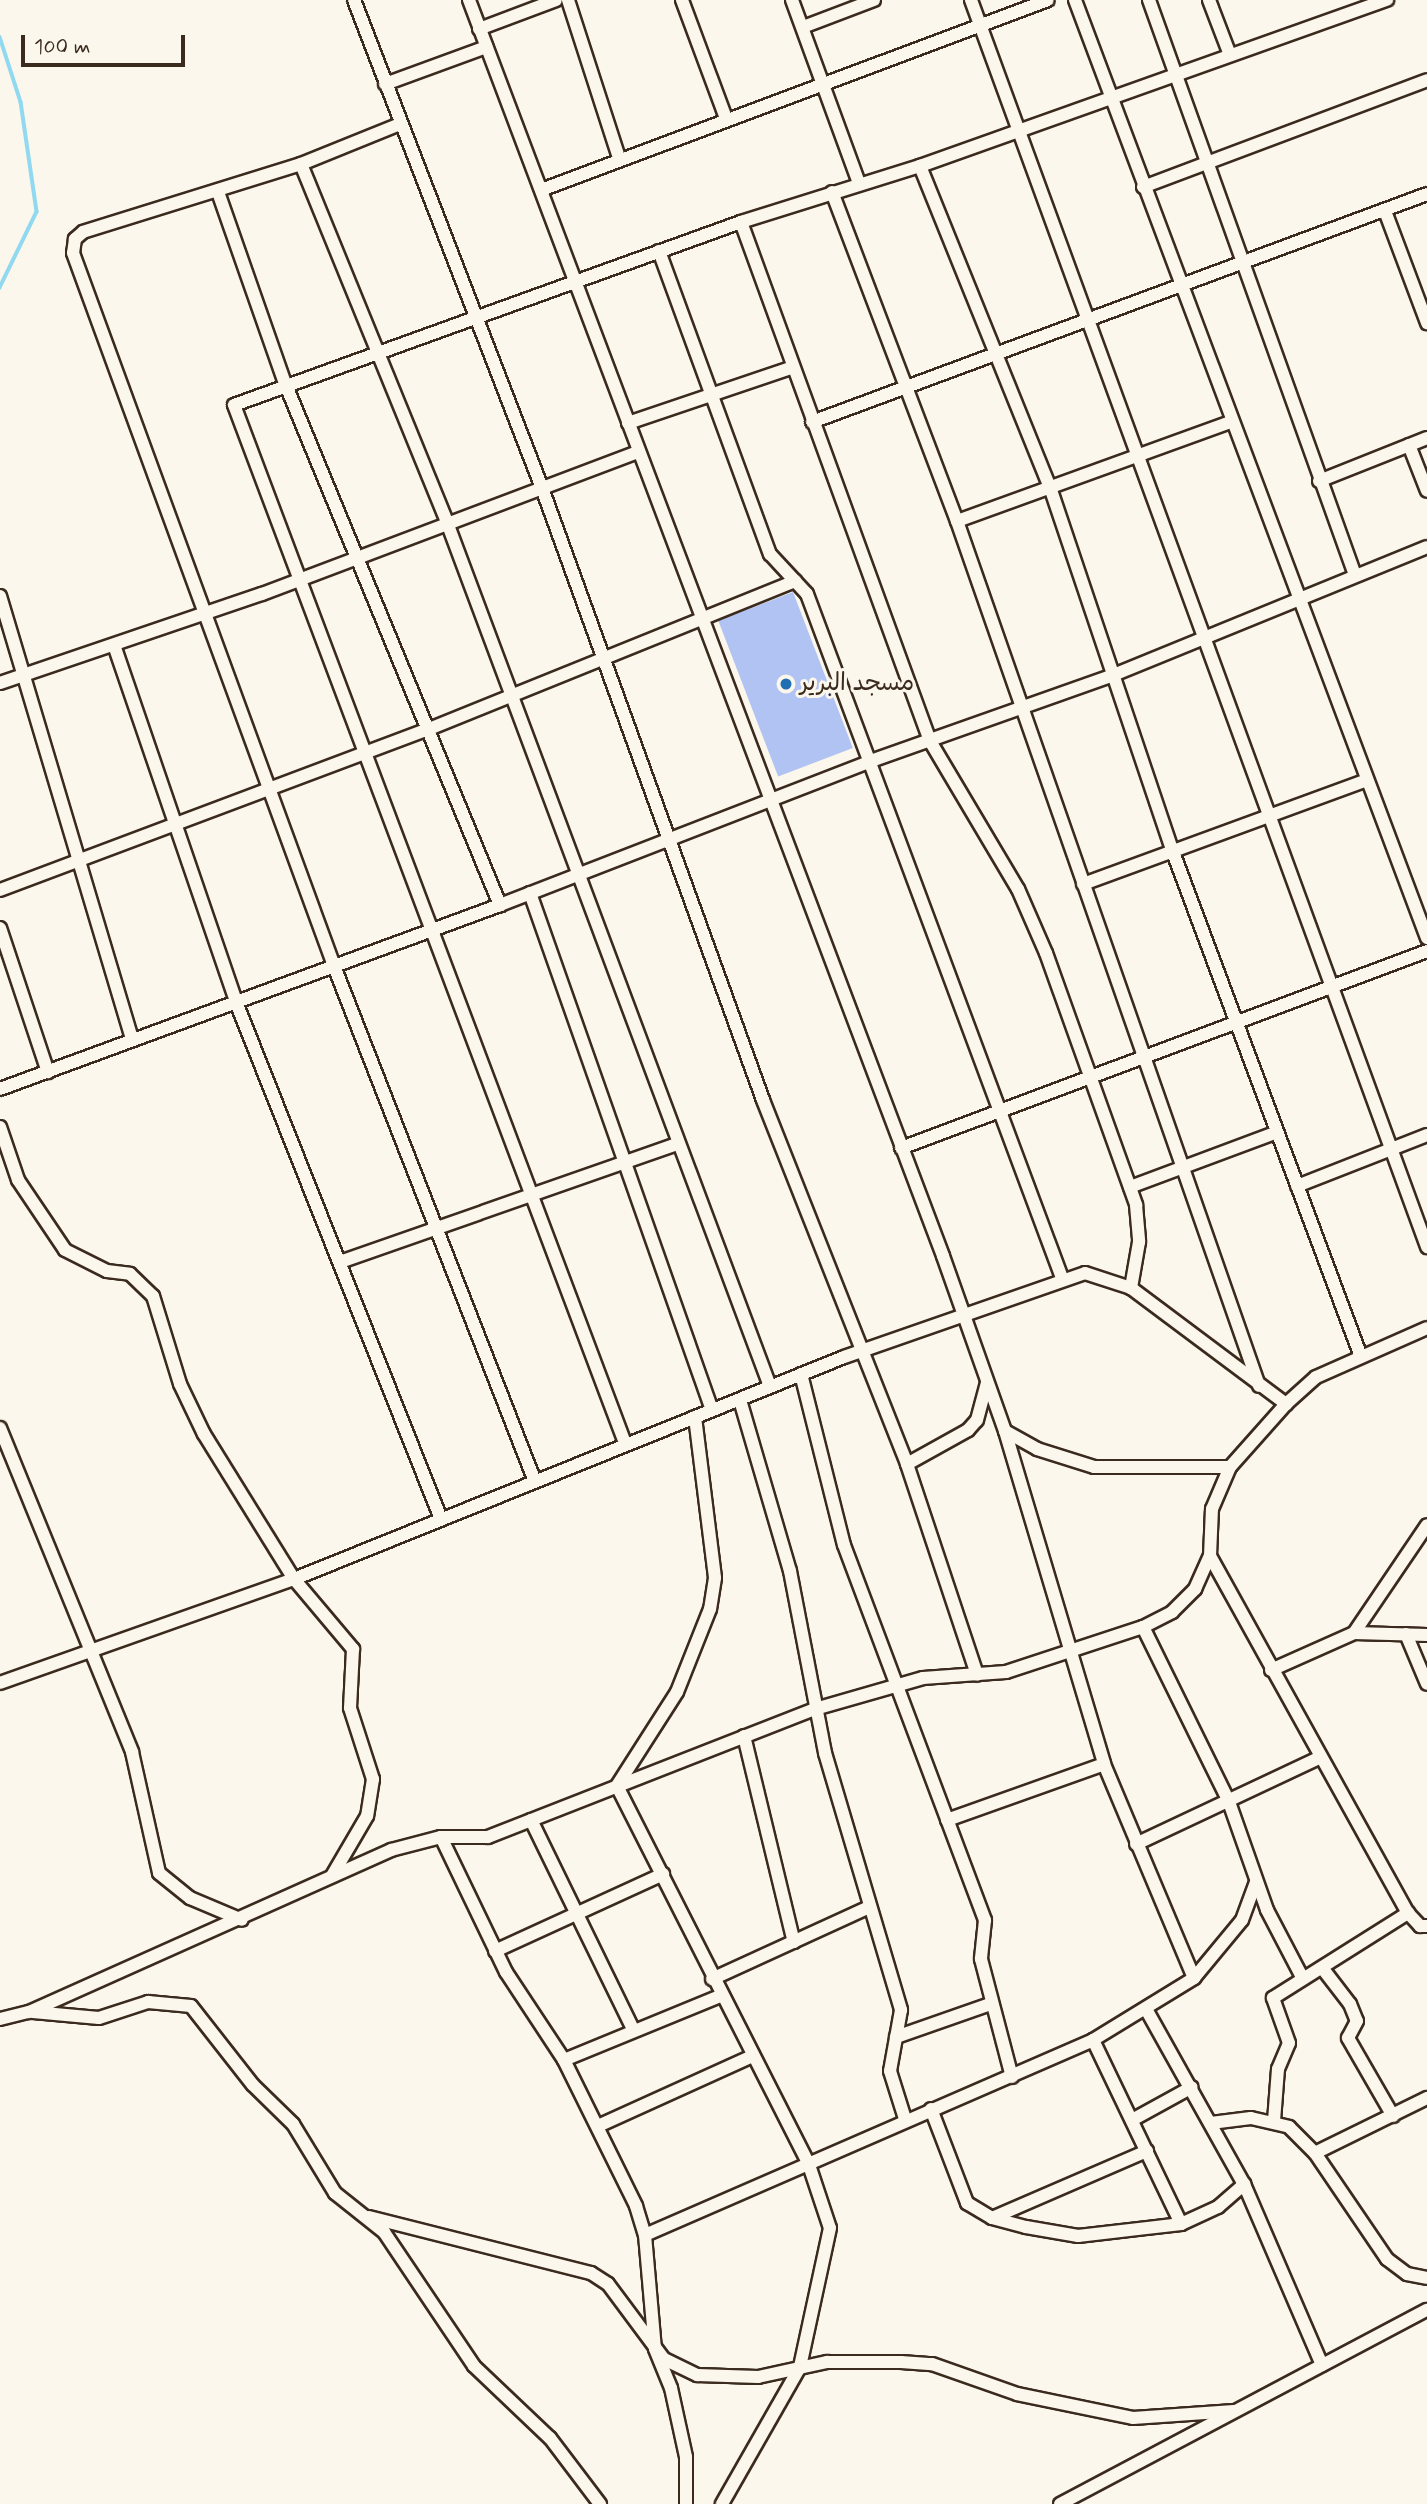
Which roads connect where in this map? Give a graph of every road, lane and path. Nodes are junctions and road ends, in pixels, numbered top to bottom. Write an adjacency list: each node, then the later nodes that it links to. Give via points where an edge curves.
1 (354, 0): 23 (street)
2 (469, 0): 17 (street)
3 (556, 0): 17 (street)
4 (568, 0): 28 (street)
5 (682, 0): 25 (street)
6 (793, 0): 16 (street)
7 (874, 0): 16 (street)
8 (971, 0): 15 (street)
9 (1048, 0): 15 (street)
10 (1074, 0): 24 (street)
11 (1149, 0): 20 (street)
12 (1209, 0): 19 (street)
13 (1387, 0): 14 (street)
14 (1354, 5): 19 (street)
15 (980, 25): 22 (street); 27 (street)
16 (803, 27): 22 (street)
17 (479, 29): 18 (street)
18 (486, 47): 23 (street); 34 (street)
19 (1230, 55): 20 (street)
20 (1177, 73): 24 (street); 29 (street)
21 (1427, 80): 29 (street)
22 (822, 82): 25 (street); 32 (street)
23 (385, 84): 26 (street)
24 (1110, 97): 27 (street); 33 (street)
25 (726, 118): 28 (street)
26 (400, 124): 30 (street); 44 (street)
27 (1020, 129): 31 (street); 45 (street)
28 (619, 158): 34 (street)
29 (1210, 162): 33 (street); 41 (street)
30 (300, 164): 35 (street); 47 (street)
31 (920, 166): 32 (street); 48 (street)
32 (859, 183): 36 (street)
33 (1143, 187): 43 (street)
34 (541, 190): 42 (street)
35 (218, 192): 50 (street); 73 (street, via 83,233 75,239 73,253)
36 (832, 192): 39 (street); 51 (street)
37 (1427, 194): 38 (street)
38 (1385, 211): 41 (street); 46 (street)
39 (741, 222): 40 (street); 49 (street)
40 (659, 251): 42 (street); 52 (street)
41 (1242, 261): 43 (street); 60 (street)
42 (576, 281): 44 (street); 55 (street)
43 (1180, 286): 45 (street); 54 (street)
44 (477, 316): 47 (street); 62 (street)
45 (1090, 319): 48 (street); 59 (street)
46 (1427, 323)
47 (377, 351): 50 (street); 65 (street)
48 (1000, 356): 51 (street); 61 (street)
49 (793, 367): 52 (street); 53 (street)
50 (285, 383): 67 (street); 69 (street, via 239,400 234,410)
51 (907, 387): 53 (street); 64 (street)
52 (716, 396): 55 (street); 70 (street, via 770,554)
53 (812, 422): 84 (street)
54 (1231, 422): 59 (street); 72 (street)
55 (628, 424): 58 (street)
56 (1427, 438): 57 (street)
57 (1409, 445): 60 (street); 63 (street)
58 (637, 452): 62 (street); 74 (street)
59 (1136, 457): 61 (street); 75 (street)
60 (1319, 481): 68 (street)
61 (1050, 487): 64 (street); 79 (street)
62 (542, 488): 65 (street); 77 (street)
63 (1427, 491)
64 (957, 521): 82 (street)
65 (448, 525): 67 (street); 81 (street)
66 (1427, 547): 68 (street)
67 (356, 558): 69 (street); 83 (street)
68 (1355, 575): 72 (street)
69 (302, 579): 73 (street); 85 (street)
70 (795, 581): 74 (street); 86 (street, via 807,594)
71 (0, 596): 78 (street)
72 (1298, 601): 75 (street); 87 (street)
73 (208, 612): 76 (street); 88 (street)
74 (699, 621): 77 (street); 89 (street)
75 (1203, 639): 79 (street); 90 (street)
76 (114, 645): 78 (street); 91 (street)
77 (603, 660): 81 (street); 92 (street)
78 (25, 674): 80 (street); 94 (street)
79 (1111, 676): 82 (street); 93 (street)
80 (0, 683)
81 (510, 697): 83 (street); 95 (street)
82 (1022, 708): 84 (street); 96 (street)
83 (429, 729): 85 (street); 99 (street)
84 (930, 741): 86 (street); 111 (street, via 1018,889)
85 (366, 751): 88 (street); 101 (street)
86 (868, 762): 89 (street); 113 (street)
87 (1367, 780): 90 (street); 102 (street)
88 (269, 785): 91 (street); 104 (street)
89 (771, 802): 92 (street); 118 (street)
90 (1266, 816): 93 (street); 105 (street)
91 (175, 820): 94 (street); 106 (street)
92 (670, 841): 95 (street); 132 (street, via 763,1100)
93 (1173, 852): 96 (street); 107 (street)
94 (76, 860): 97 (street); 108 (street)
95 (577, 876): 98 (street); 117 (street)
96 (1083, 884): 109 (street)
97 (0, 890)
98 (530, 893): 99 (street); 120 (street)
99 (500, 905): 101 (street)
100 (0, 928): 110 (street)
101 (430, 930): 104 (street); 124 (street)
102 (1427, 938)
103 (1427, 951): 105 (street)
104 (334, 966): 106 (street); 125 (street)
105 (1331, 988): 107 (street); 119 (street)
106 (236, 1002): 108 (street); 127 (street)
107 (1236, 1022): 109 (street); 115 (street)
108 (132, 1039): 110 (street)
109 (1144, 1055): 111 (street); 121 (street)
110 (48, 1072): 112 (street)
111 (1090, 1077): 113 (street); 123 (street)
112 (0, 1089)
113 (1002, 1110): 118 (street); 128 (street)
114 (0, 1127): 151 (street, via 18,1180 65,1250 107,1271 131,1274 153,1296 180,1384 204,1434)
115 (1277, 1132): 121 (street); 122 (street)
116 (1427, 1135): 119 (street)
117 (677, 1144): 120 (street); 136 (street)
118 (901, 1148): 130 (street)
119 (1390, 1149): 122 (street); 126 (street)
120 (623, 1163): 124 (street); 140 (street)
121 (1183, 1167): 123 (street); 137 (street)
122 (1297, 1186): 133 (street)
123 (1130, 1187): 129 (street, via 1139,1242)
124 (529, 1195): 125 (street); 144 (street)
125 (434, 1229): 127 (street); 147 (street)
126 (1427, 1247)
127 (340, 1262): 148 (street)
128 (1062, 1278): 129 (street, via 1085,1273); 130 (street)
129 (1131, 1288): 137 (street)
130 (963, 1316): 132 (street); 135 (street)
131 (1427, 1328): 133 (street)
132 (861, 1351): 134 (street); 145 (street)
133 (1360, 1354): 139 (street, via 1316,1377)
134 (801, 1374): 136 (street); 162 (street, via 844,1545)
135 (987, 1383): 143 (street); 145 (street, via 977,1420 968,1430)
136 (770, 1387): 138 (street)
137 (1259, 1387): 139 (street)
138 (740, 1400): 140 (street); 163 (street, via 790,1570)
139 (1286, 1404): 146 (street)
140 (712, 1410): 141 (street)
141 (695, 1417): 144 (street); 167 (street, via 715,1578 710,1609 677,1692)
142 (0, 1428): 156 (street)
143 (1005, 1430): 146 (street, via 1037,1449 1094,1468); 157 (street)
144 (625, 1443): 147 (street)
145 (907, 1464): 159 (street)
146 (1230, 1467): 150 (street, via 1212,1509)
147 (534, 1479): 148 (street)
148 (441, 1519): 151 (street)
149 (1427, 1525): 153 (street)
150 (1210, 1556): 152 (street, via 1195,1589 1172,1612); 158 (street)
151 (294, 1579): 156 (street); 174 (street, via 353,1649 349,1708 373,1779 367,1816)
152 (1143, 1627): 157 (street); 168 (street)
153 (1353, 1633): 154 (street); 158 (street)
154 (1406, 1634): 155 (street); 161 (street)
155 (1427, 1635)
156 (86, 1649): 160 (street); 179 (street, via 132,1752 159,1872 190,1898)
157 (1069, 1653): 159 (street, via 1006,1672); 166 (street)
158 (1271, 1670): 165 (street)
159 (976, 1675): 162 (street, via 923,1678)
160 (0, 1683)
161 (1427, 1684)
162 (893, 1687): 163 (street); 170 (street)
163 (816, 1709): 164 (street); 176 (street)
164 (744, 1736): 167 (street); 181 (street)
165 (1319, 1758): 168 (street); 178 (street)
166 (1104, 1764): 170 (street); 172 (street)
167 (617, 1786): 169 (street); 173 (street)
168 (1229, 1802): 172 (street); 175 (street)
169 (531, 1820): 171 (street, via 488,1837); 177 (street)
170 (947, 1820): 188 (street, via 985,1920 981,1959)
171 (440, 1837): 174 (street, via 391,1850); 182 (street)
172 (1136, 1844): 185 (street)
173 (663, 1874): 177 (street); 186 (street)
174 (330, 1878): 179 (street)
175 (1256, 1882): 184 (street); 185 (street, via 1242,1920)
176 (869, 1907): 181 (street); 193 (street, via 901,2010)
177 (575, 1911): 182 (street); 192 (street)
178 (1408, 1913): 180 (street, via 1420,1927); 183 (street)
179 (242, 1920): 190 (street)
180 (1427, 1926)
181 (794, 1942): 186 (street)
182 (495, 1951): 196 (street)
183 (1323, 1969): 184 (street); 201 (street, via 1350,2004 1357,2021 1348,2038)
184 (1302, 1977): 204 (street, via 1273,1998 1289,2043 1278,2068)
185 (1194, 1978): 189 (street)
186 (712, 1979): 187 (street)
187 (720, 1996): 192 (street); 195 (street)
188 (990, 2004): 193 (street); 197 (street)
189 (1146, 2009): 194 (street); 198 (street)
190 (29, 2012): 191 (street); 211 (street, via 99,2018 148,2002 191,2006 253,2085 293,2124 335,2193)
191 (0, 2019)
192 (633, 2029): 196 (street)
193 (896, 2038): 202 (street, via 890,2071)
194 (1093, 2040): 197 (street); 203 (street)
195 (752, 2056): 206 (street); 209 (street)
196 (564, 2060): 206 (street)
197 (1013, 2077): 200 (street)
198 (1192, 2087): 203 (street); 205 (street)
199 (1427, 2098): 201 (street)
200 (931, 2109): 202 (street); 212 (street, via 961,2192 976,2211)
201 (1392, 2116): 208 (street)
202 (905, 2119): 209 (street)
203 (1132, 2120): 207 (street)
204 (1273, 2121): 205 (street); 208 (street)
205 (1211, 2123): 210 (street)
206 (598, 2126): 214 (street)
207 (1147, 2151): 212 (street); 213 (street)
208 (1315, 2153): 215 (street, via 1387,2259 1407,2274)
209 (808, 2165): 214 (street); 219 (street, via 830,2215 830,2235)
210 (1244, 2184): 213 (street, via 1218,2207); 218 (street)
211 (369, 2217): 217 (street, via 591,2273 619,2297); 221 (street, via 438,2307 474,2366 550,2438)
212 (992, 2218): 213 (street, via 1078,2236)
213 (1181, 2224)
214 (645, 2235): 217 (street)
215 (1427, 2278)
216 (1427, 2310): 218 (street)
217 (655, 2349): 219 (street, via 680,2369 717,2379); 222 (street, via 680,2429)
218 (1322, 2365): 220 (street)
219 (800, 2367): 220 (street, via 863,2360 932,2364 1017,2394 1133,2418); 223 (street)
220 (1234, 2411): 224 (street)
221 (600, 2504)
222 (686, 2504)
223 (722, 2504)
224 (1060, 2504)

